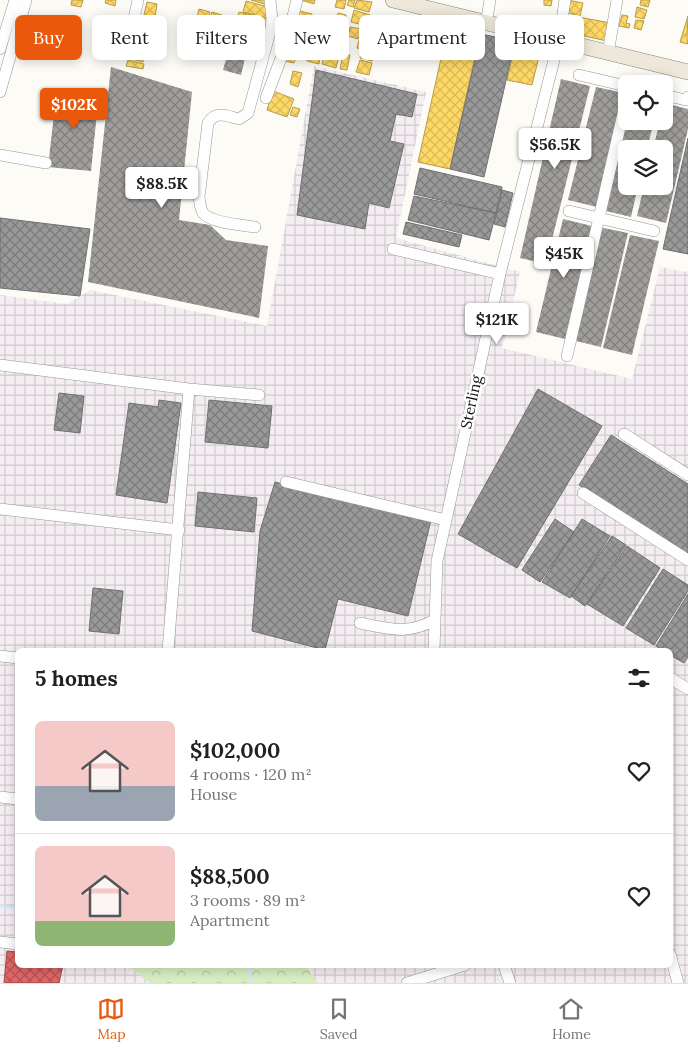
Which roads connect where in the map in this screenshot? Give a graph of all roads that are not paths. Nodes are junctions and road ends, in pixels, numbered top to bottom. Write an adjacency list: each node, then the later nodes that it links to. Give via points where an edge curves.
1 (15, 0): 15 (street)
2 (26, 0): 15 (street)
3 (138, 0): 11 (street)
4 (270, 0): 31 (street, via 272,28 248,113 240,119 217,114 208,123 199,197 200,207 211,219)
5 (297, 0): 25 (street)
6 (490, 0): 13 (street)
7 (564, 0): 12 (street, Sterling)
8 (617, 0): 17 (street)
9 (402, 1): 10 (main road)
10 (440, 6): 13 (main road)
11 (135, 15)
12 (562, 15)
13 (486, 24): 14 (main road)
14 (495, 26)
15 (5, 45): 22 (street)
16 (584, 46): 17 (main road)
17 (608, 52): 19 (main road)
18 (555, 60): 34 (street, Sterling)
19 (688, 72)
20 (579, 75): 21 (street)
21 (618, 84)
22 (0, 92)
23 (673, 97): 24 (street, via 686,100)
24 (688, 97)
25 (266, 98)
26 (619, 130): 30 (street)
27 (0, 155): 28 (street)
28 (46, 163)
29 (568, 211): 30 (street)
30 (599, 218): 32 (street); 35 (street)
31 (255, 227)
32 (654, 231)
33 (393, 249): 34 (street)
34 (500, 274): 44 (street, Sterling)
35 (567, 356)
36 (0, 365): 37 (street)
37 (189, 389): 38 (street); 45 (street)
38 (259, 395)
39 (624, 434): 40 (street)
40 (688, 475)
41 (286, 482): 44 (street)
42 (583, 493): 46 (street)
43 (0, 509): 45 (street)
44 (446, 520): 47 (street, Sterling, via 437,561)
45 (179, 530): 49 (street)
46 (688, 560)
47 (435, 620): 48 (street, via 412,629 388,629); 50 (street, Sterling)
48 (360, 623)
49 (168, 648)
50 (434, 648)
51 (0, 656): 52 (street)
52 (15, 658)
53 (673, 680): 54 (street)
54 (688, 689)
55 (0, 797): 56 (street)
56 (15, 799)
57 (0, 942): 58 (street)
58 (15, 944)
59 (673, 965): 64 (street)
60 (454, 968): 62 (street)
61 (505, 968): 63 (street)
62 (407, 983)
63 (510, 983)
64 (678, 983)

